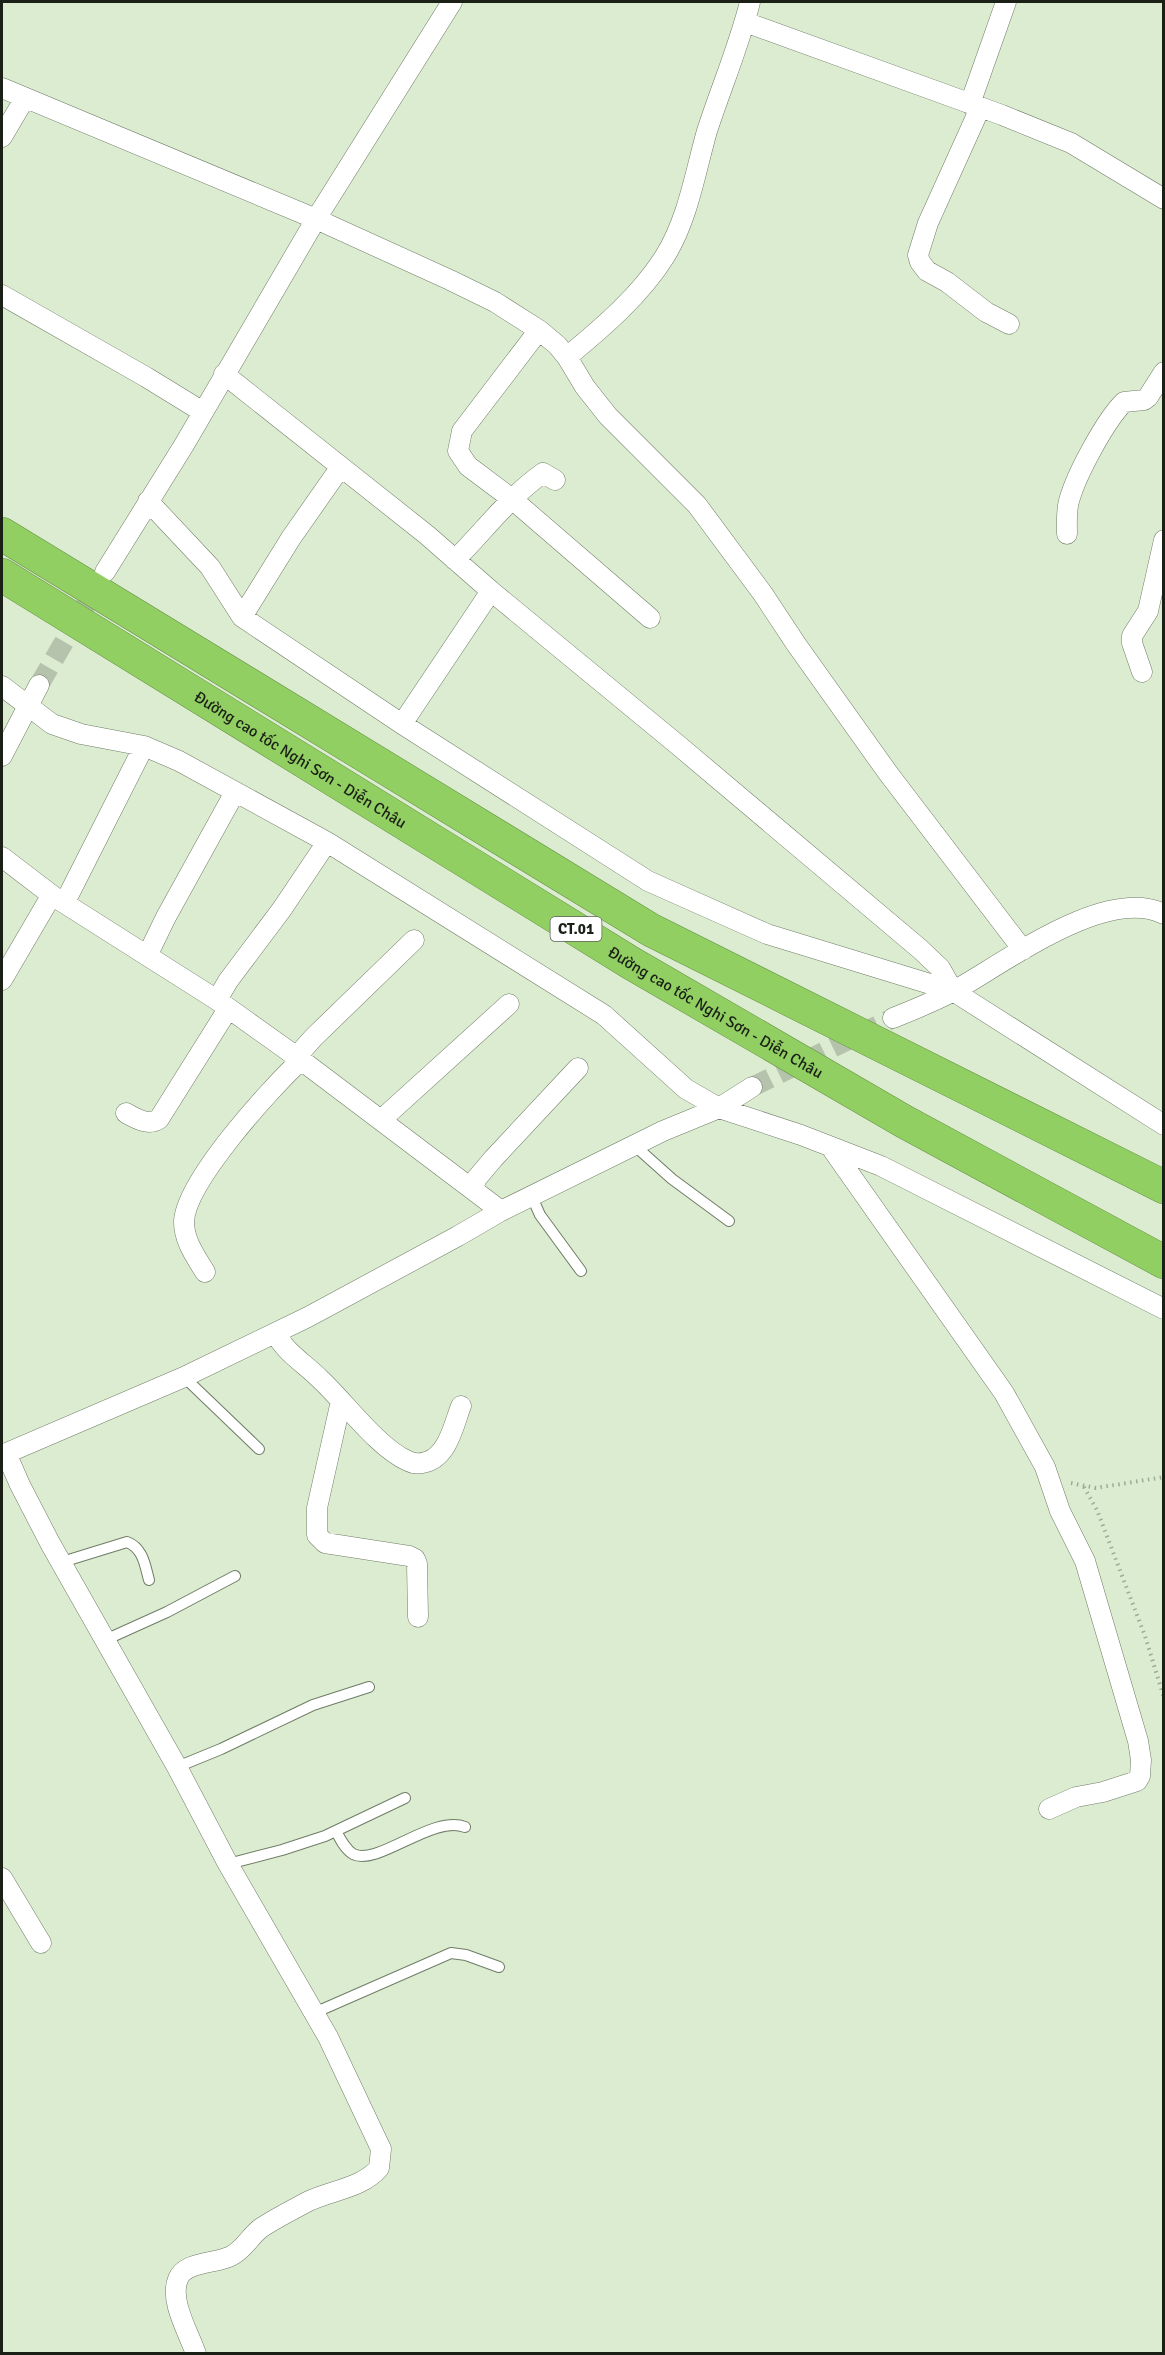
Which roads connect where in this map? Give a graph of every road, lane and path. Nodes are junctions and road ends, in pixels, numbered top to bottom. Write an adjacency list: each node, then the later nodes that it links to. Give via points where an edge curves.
1 (452, 2): 10 (street)
2 (750, 2): 4 (street)
3 (1006, 2): 7 (street)
4 (745, 22): 7 (street); 14 (street, via 674,240 649,277)
5 (2, 88): 6 (street)
6 (26, 98): 8 (street); 10 (street)
7 (975, 106): 9 (street, via 1071,143); 12 (street, via 918,255 927,271)
8 (2, 137)
9 (1164, 199)
10 (316, 219): 13 (street, via 495,302); 16 (street)
11 (2, 295): 17 (street)
12 (1009, 324)
13 (539, 330): 14 (street); 20 (street, via 462,431 458,442 458,451 468,466)
14 (567, 357): 44 (street, via 608,416 697,505 888,773)
15 (1164, 372): 23 (street, via 1148,397 1124,402 1110,419 1069,500)
16 (224, 374): 17 (street); 18 (street)
17 (203, 412): 21 (street)
18 (340, 468): 25 (street); 29 (street)
19 (555, 480): 20 (street, via 543,473)
20 (512, 499): 25 (street); 30 (street)
21 (148, 501): 26 (street); 29 (street, via 210,567)
22 (2, 534): 60 (highway, CT.01, via 651,930)
23 (1067, 534)
24 (1164, 540): 31 (street, via 1148,611 1132,636)
25 (455, 560): 28 (street)
26 (105, 572)
27 (2, 575): 65 (highway, Đường cao tốc Nghi Sơn - Diễn Châu / CT.01, via 631,963 904,1122)
28 (491, 591): 35 (street); 47 (street, via 920,949 940,968)
29 (242, 617): 35 (street)
30 (650, 618)
31 (1142, 672)
32 (39, 685): 34 (street)
33 (2, 686): 34 (street)
34 (28, 708): 36 (street, via 52,724 81,734); 37 (street)
35 (402, 724): 47 (street, via 648,881 767,934)
36 (144, 746): 38 (street); 41 (street)
37 (2, 756)
38 (236, 792): 39 (street); 45 (street)
39 (327, 842): 48 (street, via 228,981); 54 (street, via 604,1015 686,1089)
40 (2, 857): 41 (street)
41 (59, 899): 45 (street); 46 (street, via 47,903)
42 (1164, 914): 44 (street, via 1141,907 1105,912 1057,930)
43 (414, 940): 51 (street, via 314,1037)
44 (1023, 950): 47 (street)
45 (148, 954): 48 (street)
46 (2, 980)
47 (953, 991): 50 (street); 57 (street)
48 (223, 1004): 51 (street); 55 (street, via 159,1119 147,1122)
49 (509, 1004): 56 (street)
50 (893, 1018)
51 (299, 1058): 56 (street); 67 (street, via 211,1166 189,1203 184,1230)
52 (578, 1068): 61 (street, via 493,1159)
53 (752, 1087): 54 (street)
54 (718, 1108): 58 (street); 59 (street)
55 (126, 1113)
56 (381, 1120): 61 (street)
57 (1164, 1125)
58 (634, 1145): 62 (street); 64 (lane)
59 (830, 1146): 68 (street, via 881,1166); 75 (street, via 1004,1394)
60 (1164, 1188)
61 (472, 1189): 63 (street)
62 (532, 1197): 63 (street); 66 (lane, via 540,1215)
63 (501, 1210): 69 (street)
64 (729, 1221)
65 (1164, 1262)
66 (581, 1271)
67 (205, 1272)
68 (1164, 1309)
69 (275, 1333): 70 (street); 71 (street, via 282,1346)
70 (184, 1377): 73 (lane); 74 (street)
71 (341, 1401): 72 (street, via 396,1454 417,1463 428,1462 443,1449); 81 (street, via 317,1508 316,1535 337,1546 415,1559)
72 (461, 1406)
73 (259, 1449)
74 (4, 1454): 78 (street)
75 (1047, 1475): 77 (path); 87 (street, via 1091,1578 1141,1760 1140,1776 1132,1784 1076,1797)
76 (1164, 1477): 77 (path)
77 (1084, 1487): 84 (path, via 1097,1510 1145,1636)
78 (62, 1563): 80 (lane, via 127,1542 136,1546); 82 (street)
79 (235, 1576): 82 (lane)
80 (149, 1580)
81 (418, 1617)
82 (105, 1640): 85 (street)
83 (369, 1687): 85 (lane, via 313,1705)
84 (1164, 1698)
85 (177, 1767): 90 (street)
86 (405, 1798): 89 (lane)
87 (1049, 1809)
88 (465, 1827): 89 (lane, via 444,1826 369,1856 349,1851)
89 (336, 1831): 90 (lane)
90 (228, 1864): 94 (street)
91 (2, 1878): 92 (street)
92 (41, 1943)
93 (500, 1967): 94 (lane, via 466,1954 451,1953)
94 (314, 2013): 95 (street, via 381,2149 379,2168 364,2180 311,2200 261,2228 231,2256 182,2273 176,2288 178,2304)
95 (196, 2354)

